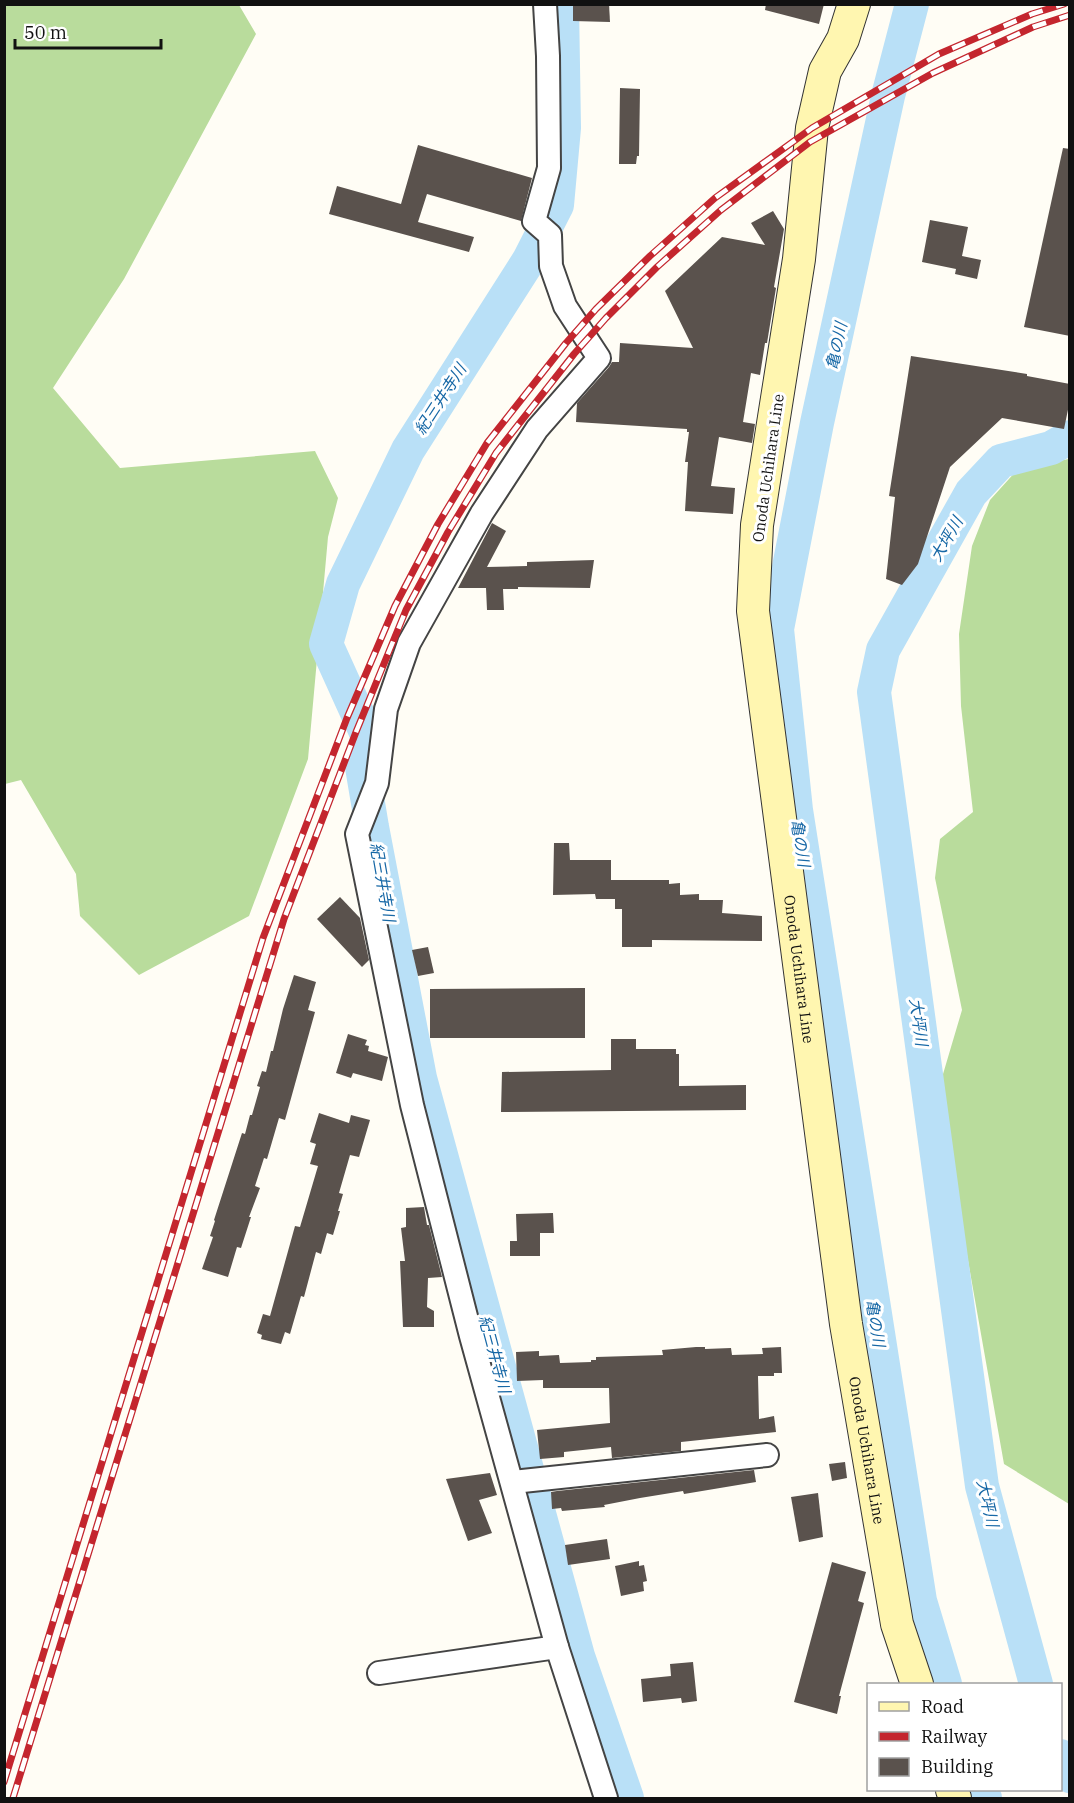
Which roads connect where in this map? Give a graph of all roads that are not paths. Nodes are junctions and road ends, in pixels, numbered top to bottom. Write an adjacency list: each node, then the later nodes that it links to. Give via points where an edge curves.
1 (546, 4): 4 (street, via 549,168 534,221 545,230 551,266 565,306 599,358 537,429 482,513 409,643 386,709 377,783 357,834 413,1113 471,1336)
2 (854, 4): 7 (main road, Onoda Uchihara Line, via 843,39 825,71 812,128 800,259 757,525 753,611 846,1324 897,1624)
3 (767, 1455): 4 (street)
4 (525, 1480): 5 (street)
5 (557, 1647): 6 (street); 8 (street)
6 (379, 1673)
7 (917, 1683)
8 (606, 1798)

